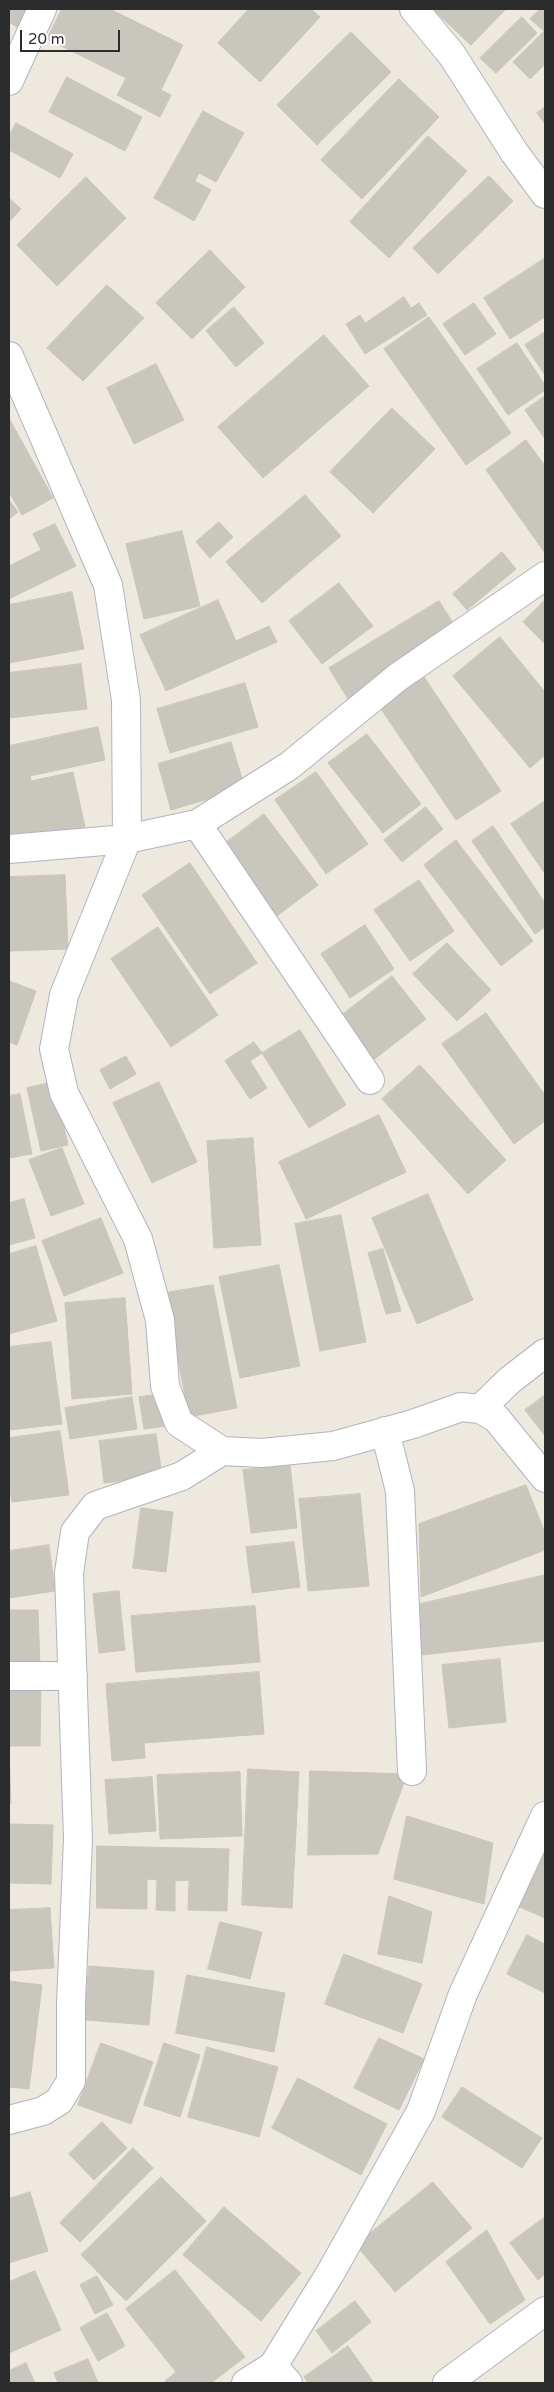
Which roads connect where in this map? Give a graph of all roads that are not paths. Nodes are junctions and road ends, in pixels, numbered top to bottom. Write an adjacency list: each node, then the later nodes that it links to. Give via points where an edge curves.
1 (42, 9): 3 (street)
2 (414, 9): 4 (street, via 452,55)
3 (9, 81)
4 (545, 194)
5 (9, 356): 8 (street, via 108,585 126,700)
6 (545, 576): 7 (street, via 398,677 289,766)
7 (197, 824): 8 (street); 10 (street)
8 (127, 839): 9 (street); 14 (street, via 64,995 54,1049 64,1093 138,1239 160,1320 165,1386 179,1423)
9 (9, 848)
10 (370, 1080)
11 (545, 1354): 12 (street, via 510,1380)
12 (480, 1409): 13 (street, via 461,1407); 15 (street, via 496,1418)
13 (386, 1432): 14 (street, via 333,1446 262,1453); 18 (street, via 400,1491)
14 (222, 1452): 17 (street, via 182,1476 95,1506 75,1532 69,1573)
15 (545, 1478)
16 (9, 1676): 17 (street)
17 (73, 1676): 20 (street, via 78,1839 71,2081 60,2101 43,2111)
18 (412, 1771)
19 (545, 1816): 22 (street, via 463,1994 421,2111 332,2272)
20 (9, 2120)
21 (545, 2311): 24 (street)
22 (281, 2374): 23 (street)
23 (246, 2383)
24 (447, 2383)

